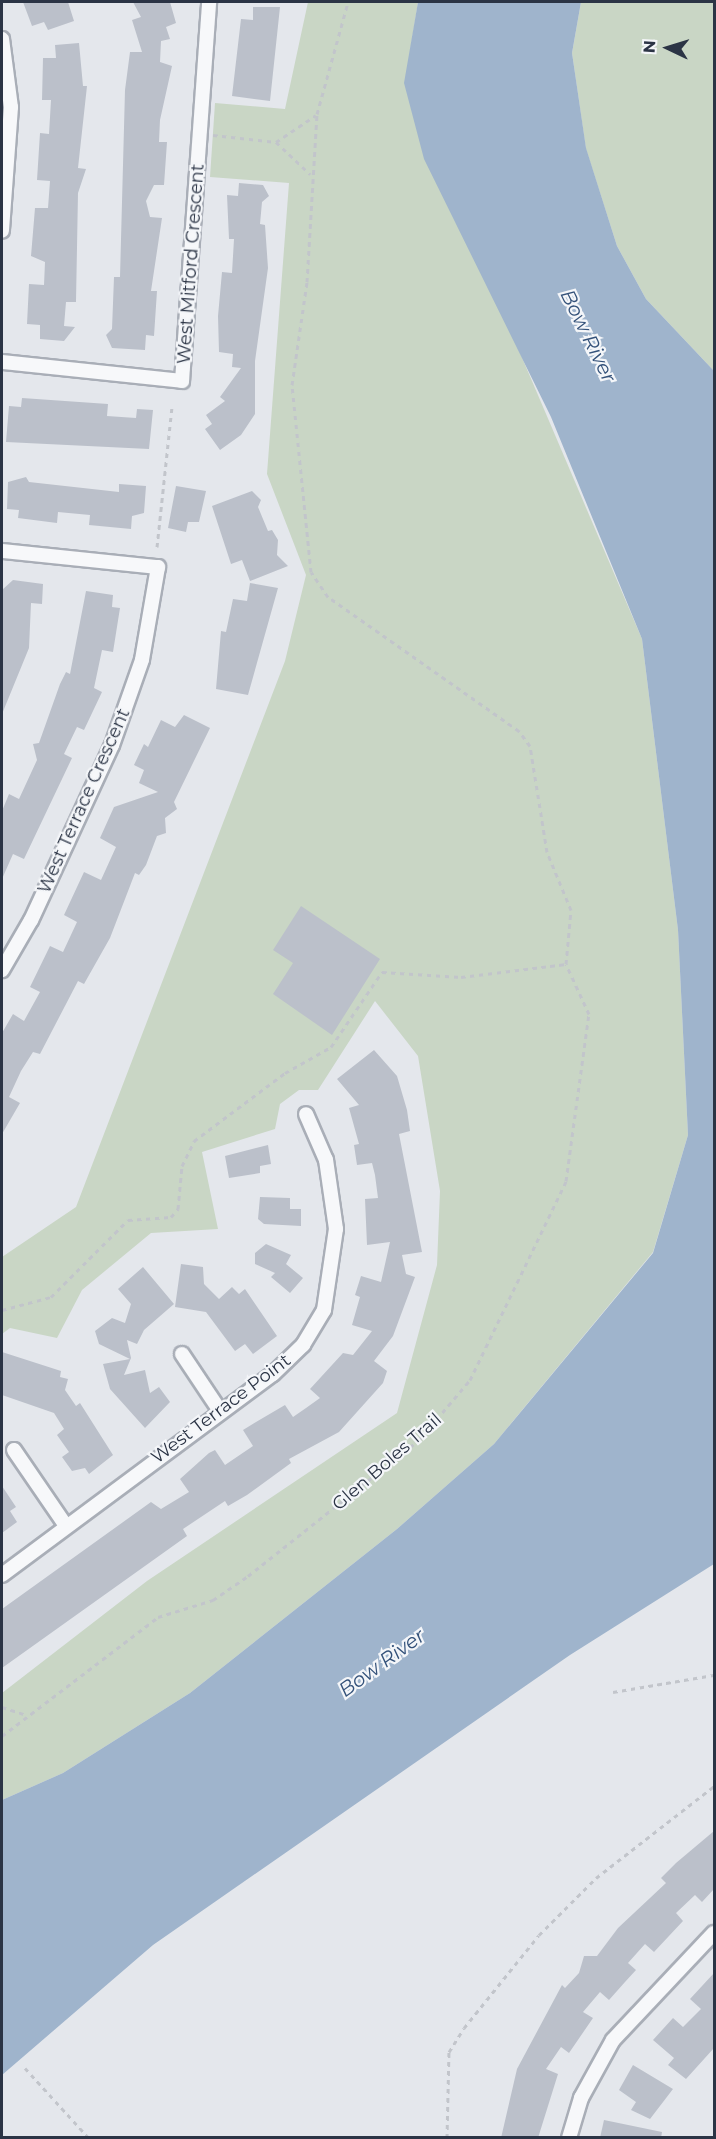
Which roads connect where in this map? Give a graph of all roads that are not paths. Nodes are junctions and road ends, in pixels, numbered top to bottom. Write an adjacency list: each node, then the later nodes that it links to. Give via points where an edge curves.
1 (209, 2): 5 (street, West Mitford Crescent, via 182,381)
2 (2, 39): 3 (street, via 11,106)
3 (3, 180): 4 (street)
4 (2, 231)
5 (2, 362)
6 (2, 551): 7 (street, West Terrace Crescent, via 158,567 142,660 112,745 31,920)
7 (2, 970)
8 (306, 1114): 10 (street, West Terrace Point, via 334,1193 333,1271 324,1311 303,1345 273,1374)
9 (182, 1354): 10 (street)
10 (220, 1410): 12 (street, West Terrace Point)
11 (14, 1450): 12 (street)
12 (66, 1526): 13 (street, West Terrace Point)
13 (2, 1575)
14 (714, 1933): 15 (street, via 613,2040 586,2088)
15 (569, 2138)

